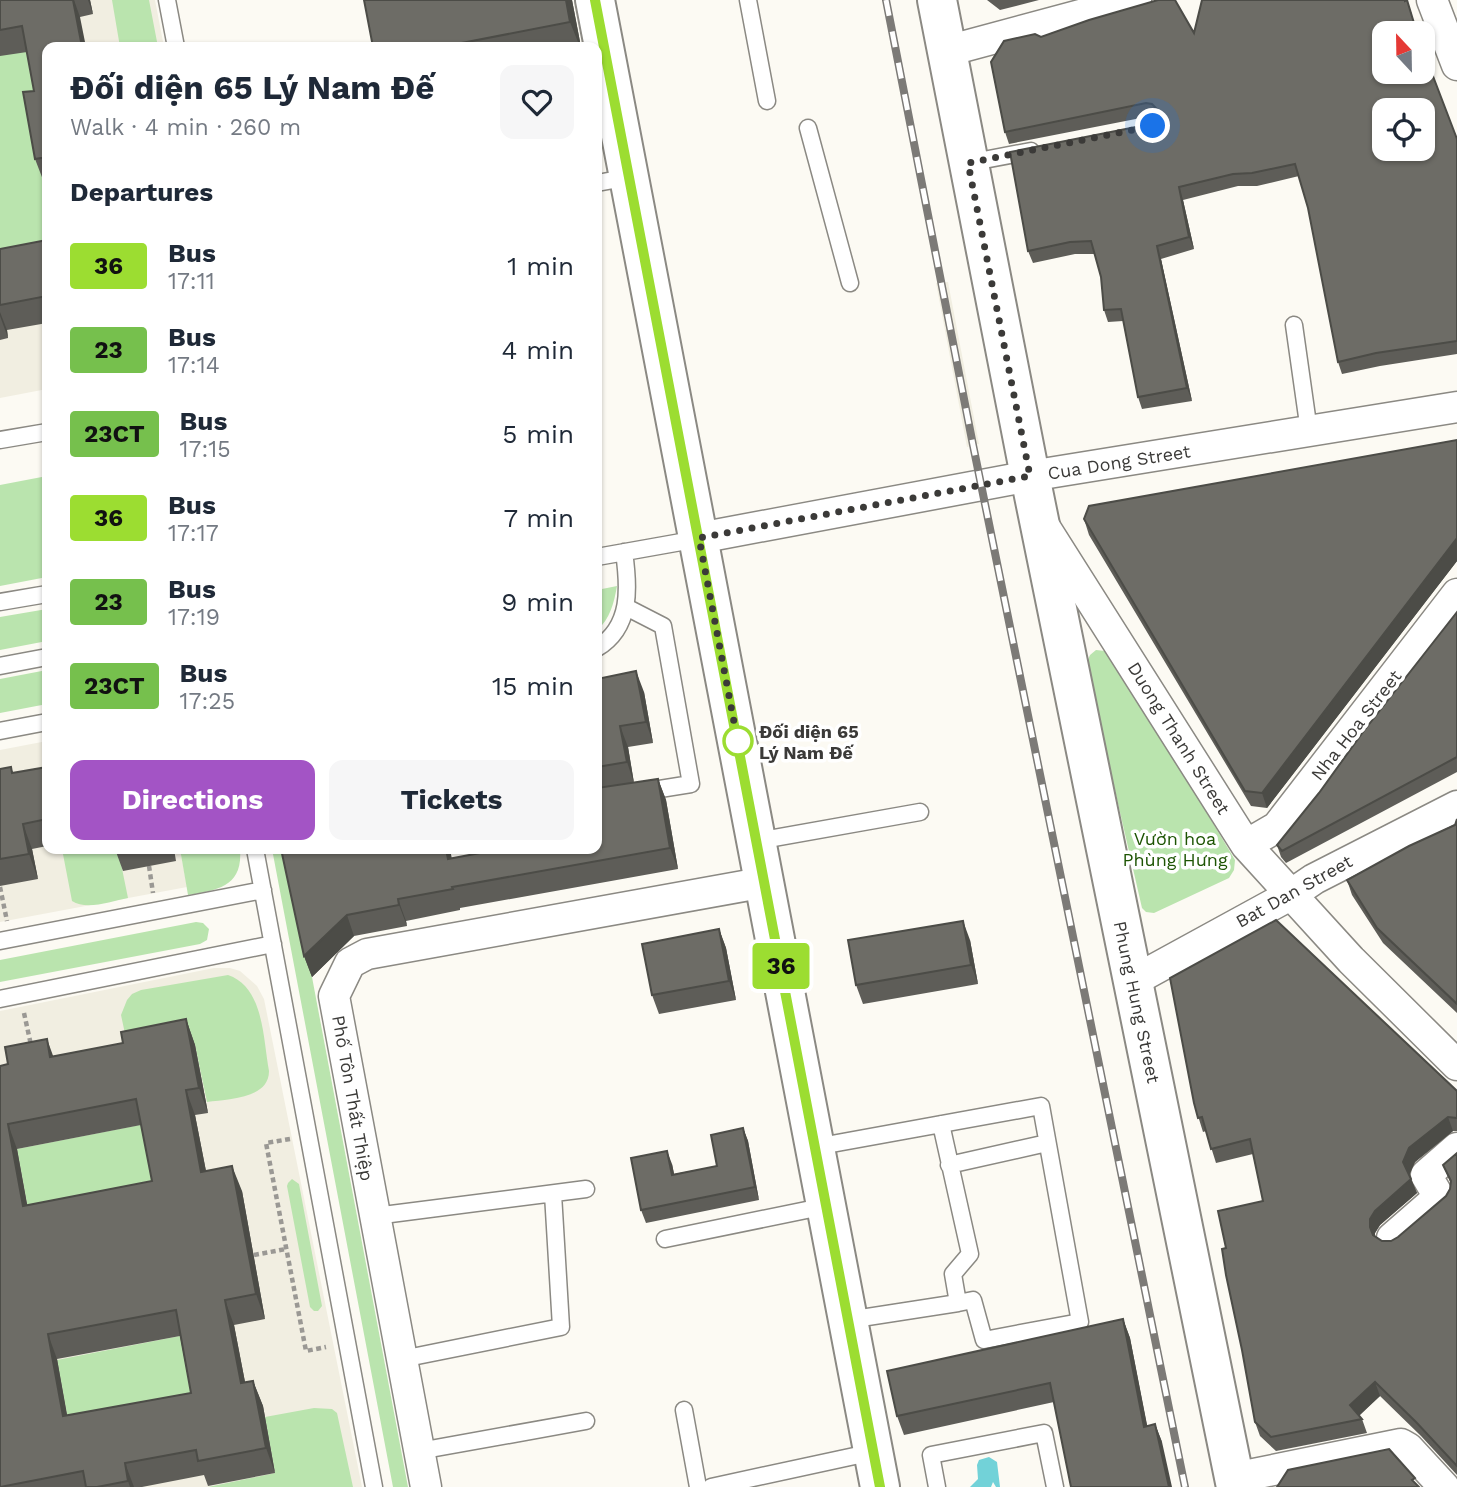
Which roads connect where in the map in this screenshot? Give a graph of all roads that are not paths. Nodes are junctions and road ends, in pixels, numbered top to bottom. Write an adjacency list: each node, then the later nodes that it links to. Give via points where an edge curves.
1 (167, 0): 7 (lane)
2 (595, 0): 8 (street)
3 (748, 0): 12 (lane)
4 (937, 0): 9 (street)
5 (1136, 0): 9 (street)
6 (1432, 0): 10 (street)
7 (175, 42)
8 (599, 42)
9 (947, 51): 15 (street)
10 (1457, 65)
11 (602, 66): 16 (street)
12 (767, 101)
13 (808, 128): 17 (lane)
14 (1048, 147): 15 (lane)
15 (968, 163): 23 (street)
16 (613, 180): 25 (street)
17 (850, 283)
18 (1294, 325): 20 (lane)
19 (1457, 407): 20 (street, Cua Dong Street)
20 (1310, 431): 23 (street, Cua Dong Street)
21 (42, 433): 22 (lane)
22 (0, 440)
23 (1030, 476): 24 (street, Phung Hung Street); 25 (street, Cua Dong Street)
24 (1038, 517): 41 (street, Duong Thanh Street); 48 (street, Phung Hung Street)
25 (699, 538): 26 (lane); 40 (street)
26 (624, 552): 27 (lane); 31 (lane, via 629,584)
27 (602, 556)
28 (42, 594): 30 (lane)
29 (1457, 594): 41 (street, Nha Hoa Street, via 1277,827)
30 (0, 602)
31 (626, 607): 32 (lane, via 617,629); 37 (lane, via 663,626 691,784)
32 (602, 643)
33 (42, 658): 34 (lane)
34 (0, 666)
35 (42, 723): 36 (lane)
36 (0, 731)
37 (624, 796)
38 (1457, 806): 45 (street, Bat Dan Street, via 1314,878)
39 (920, 812): 40 (lane)
40 (757, 841): 43 (street)
41 (1246, 845): 45 (street, Duong Thanh Street)
42 (256, 854): 44 (lane)
43 (766, 882): 53 (street); 59 (street, Phố Tôn Thất Thiệp, via 367,954 350,963 334,996)
44 (263, 890): 46 (lane); 47 (lane)
45 (1292, 894): 48 (street, Bat Dan Street); 50 (street, Duong Thanh Street)
46 (0, 941)
47 (273, 944): 49 (lane); 70 (lane)
48 (1133, 981): 69 (street, Phung Hung Street)
49 (0, 999)
50 (1457, 1065)
51 (941, 1124): 52 (lane, via 1041,1106); 53 (lane); 55 (lane)
52 (1047, 1143): 55 (lane); 62 (lane, via 1080,1322 984,1340 974,1300)
53 (815, 1147): 58 (street)
54 (1457, 1148): 60 (street, via 1426,1175 1439,1197)
55 (949, 1165): 62 (lane, via 970,1254 953,1274)
56 (586, 1189): 57 (lane)
57 (553, 1194): 59 (lane); 64 (lane, via 561,1326)
58 (827, 1206): 61 (lane); 63 (street)
59 (375, 1216): 64 (street, Phố Tôn Thất Thiệp)
60 (1392, 1238)
61 (665, 1239)
62 (958, 1303): 63 (lane)
63 (848, 1320): 68 (street)
64 (402, 1359): 67 (street, Phố Tôn Thất Thiệp)
65 (684, 1410): 72 (lane)
66 (586, 1421): 67 (lane)
67 (419, 1451): 71 (street, Phố Tôn Thất Thiệp)
68 (876, 1469): 73 (lane)
69 (1235, 1482): 76 (street, via 1401,1444)
70 (374, 1487)
71 (426, 1487)
72 (698, 1487)
73 (711, 1487)
74 (937, 1487): 75 (lane, via 931,1455 1044,1433)
75 (1055, 1487)
76 (1444, 1487)

